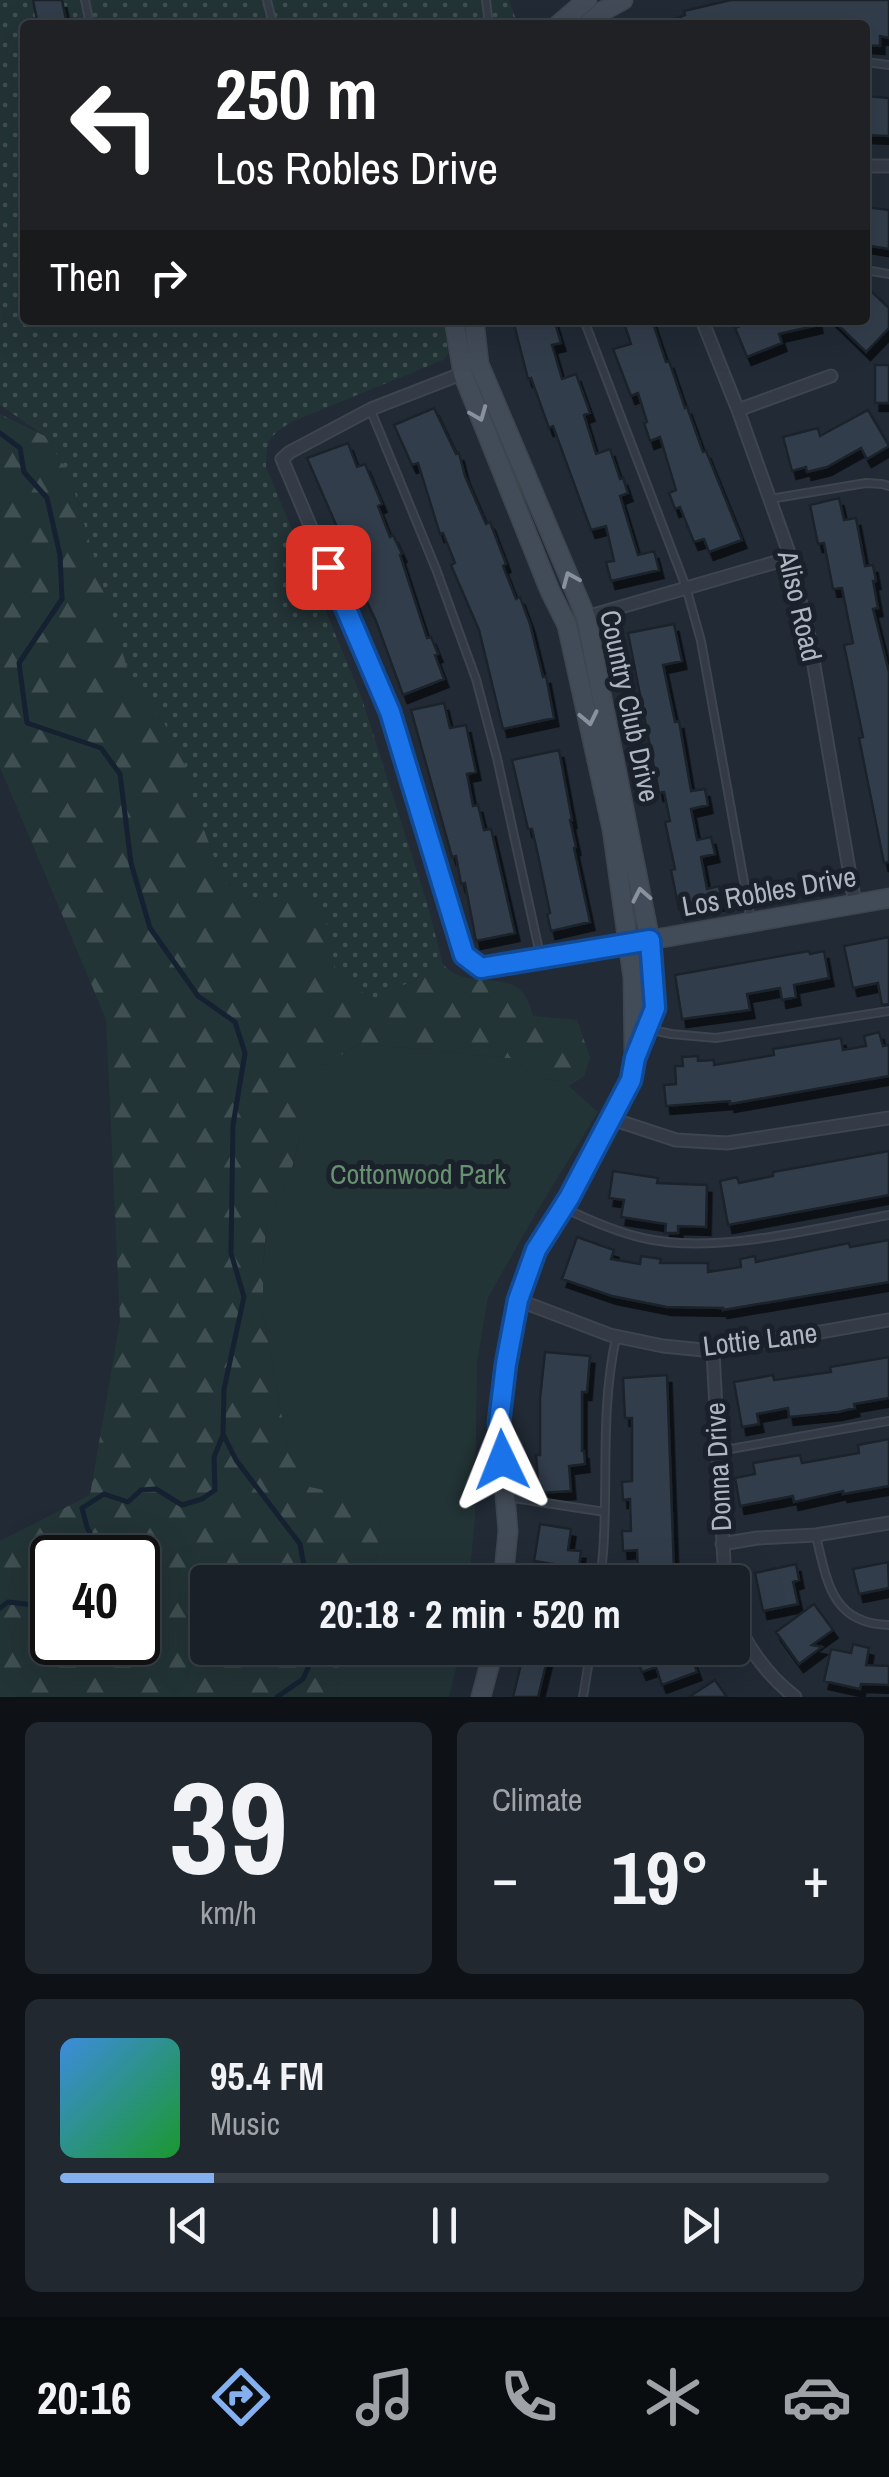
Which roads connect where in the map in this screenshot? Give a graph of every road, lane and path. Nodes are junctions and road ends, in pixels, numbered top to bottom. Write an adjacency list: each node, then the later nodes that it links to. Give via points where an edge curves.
1 (587, 0): 3 (street)
2 (623, 0): 4 (street)
3 (564, 20)
4 (593, 20)
5 (456, 325): 9 (street, Country Club Drive)
6 (474, 325): 9 (street, Country Club Drive)
7 (586, 325): 16 (lane)
8 (704, 325): 12 (street, Aliso Road)
9 (471, 369): 11 (street); 17 (street, Country Club Drive, one-way to 9); 18 (street, Country Club Drive, one-way to 18)
10 (831, 376): 12 (street)
11 (371, 410): 24 (lane, via 476,678); 24 (street, Los Robles Drive, via 282,459 390,712 464,955 481,968)
12 (738, 410): 14 (street, Aliso Road)
13 (889, 486): 14 (lane, via 866,483)
14 (770, 499): 15 (street, Aliso Road)
15 (790, 558): 16 (street); 20 (street, Aliso Road, via 808,626)
16 (686, 588): 17 (street); 21 (lane, via 704,653)
17 (586, 617): 18 (street); 22 (street, Country Club Drive, one-way to 17)
18 (568, 626): 23 (street, Country Club Drive, one-way to 23, via 612,829)
19 (889, 898): 20 (street, Los Robles Drive)
20 (855, 904): 21 (street, Los Robles Drive)
21 (752, 922): 22 (street, Los Robles Drive)
22 (650, 940): 23 (street, Los Robles Drive); 26 (street, Country Club Drive, via 655,1008)
23 (627, 943): 24 (street, Los Robles Drive); 27 (street, Country Club Drive)
24 (541, 959)
25 (889, 1011): 26 (lane, via 716,1038)
26 (646, 1029): 27 (street, Country Club Drive)
27 (635, 1058): 29 (street, Country Club Drive)
28 (889, 1118): 29 (street, via 727,1143 676,1140)
29 (612, 1119): 30 (street, Country Club Drive)
30 (563, 1208): 31 (lane, via 643,1238 708,1244); 32 (street, Country Club Drive, via 536,1250)
31 (889, 1215)
32 (518, 1300): 34 (street, Lottie Lane); 38 (street, Country Club Drive, via 499,1422)
33 (889, 1320): 35 (street, Lottie Lane)
34 (616, 1337): 35 (street, Lottie Lane); 39 (lane, via 604,1429)
35 (713, 1351): 37 (street, Donna Drive)
36 (889, 1421): 37 (lane)
37 (717, 1451): 42 (street, Donna Drive)
38 (506, 1497): 39 (lane); 43 (street, Country Club Drive)
39 (604, 1512): 44 (lane)
40 (889, 1523): 41 (street)
41 (816, 1535): 42 (street); 46 (lane, via 837,1602 858,1619)
42 (722, 1544): 45 (street, Donna Drive)
43 (505, 1565)
44 (601, 1565)
45 (724, 1565)
46 (889, 1625)
47 (750, 1647): 53 (street)
48 (489, 1665): 51 (street)
49 (588, 1665): 50 (lane)
50 (584, 1695): 52 (lane)
51 (481, 1697)
52 (593, 1697)
53 (795, 1697)

